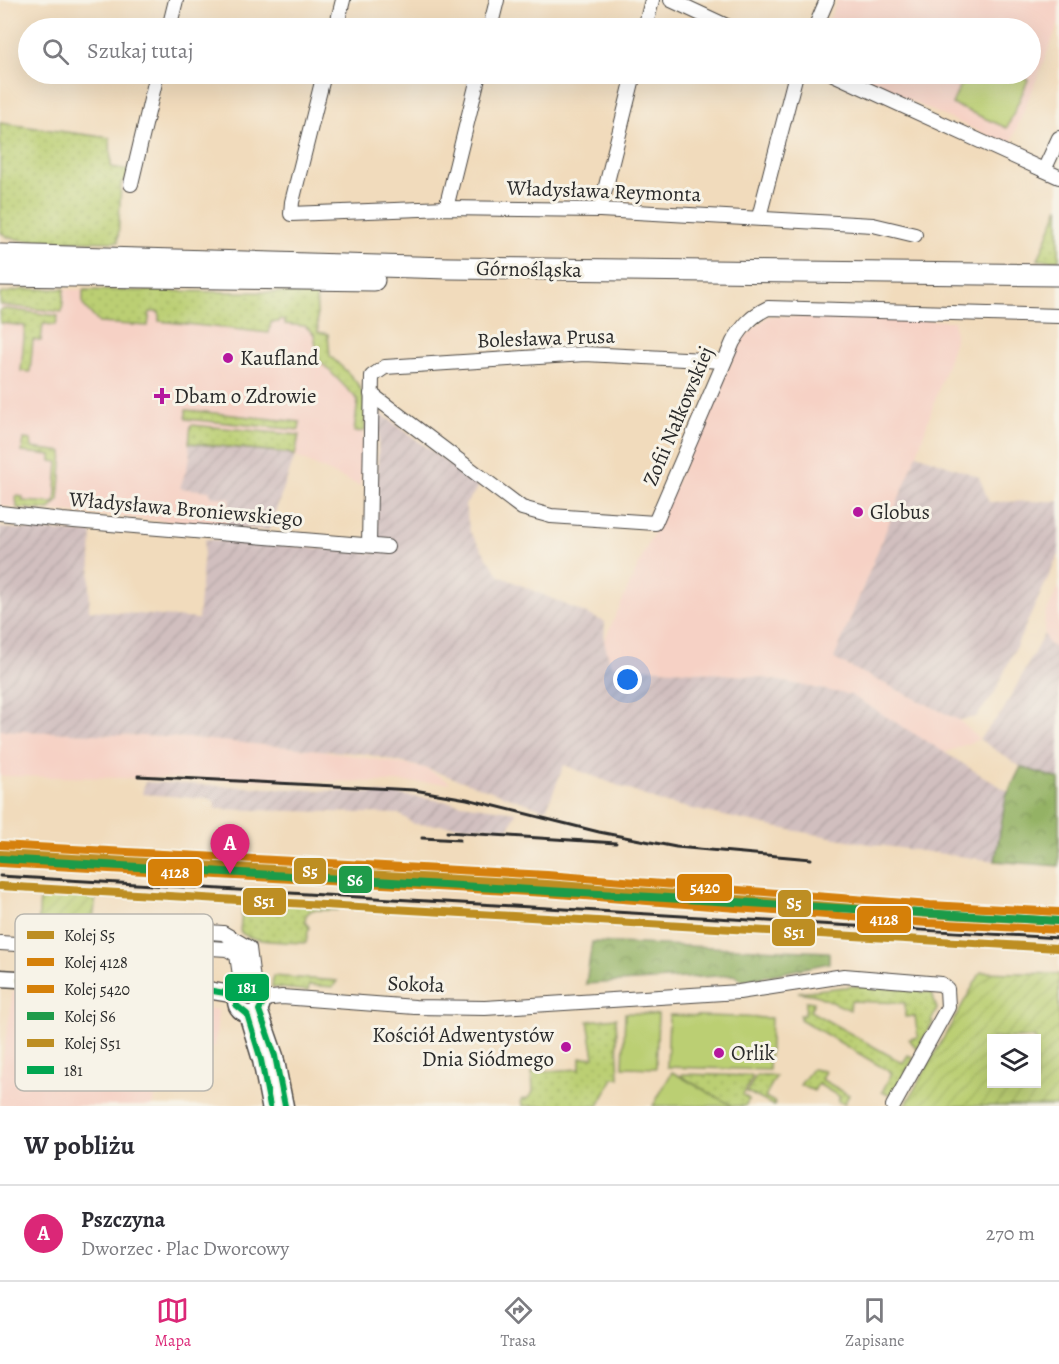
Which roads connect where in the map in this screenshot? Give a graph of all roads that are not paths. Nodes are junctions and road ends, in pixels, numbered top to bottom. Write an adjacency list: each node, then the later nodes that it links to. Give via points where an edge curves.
1 (176, 0): 7 (street)
2 (343, 0): 8 (street)
3 (497, 0): 9 (street)
4 (652, 0): 10 (street)
5 (671, 0): 11 (street)
6 (827, 0): 12 (street)
7 (172, 18)
8 (338, 18)
9 (492, 18)
10 (648, 18)
11 (710, 18)
12 (819, 18)
13 (156, 84): 22 (street)
14 (322, 84): 23 (street, Władysława Reymonta, via 291,214)
15 (477, 84): 23 (street)
16 (632, 84): 24 (street)
17 (793, 84): 25 (street)
18 (855, 84): 20 (street)
19 (1059, 138): 20 (street)
20 (1044, 170): 21 (street)
21 (1059, 177)
22 (131, 184)
23 (446, 208): 24 (street, Władysława Reymonta)
24 (600, 210): 25 (street, Władysława Reymonta)
25 (759, 217): 26 (street, Władysława Reymonta, via 873,225)
26 (915, 235)
27 (0, 240): 29 (main road)
28 (0, 255): 29 (main road, Górnośląska)
29 (24, 255): 31 (main road, Górnośląska, via 384,267)
30 (0, 275): 32 (main road, Górnośląska)
31 (1059, 275)
32 (35, 276): 33 (main road); 34 (main road, Górnośląska)
33 (0, 289)
34 (1059, 289)
35 (1059, 316): 36 (street, Zofii Nałkowskiej, via 768,308 746,321)
36 (724, 362): 37 (street, Bolesława Prusa, via 585,354 385,367 372,376); 37 (street, Zofii Nałkowskiej, via 655,523 550,516 522,508)
37 (371, 394): 39 (street)
38 (0, 513): 39 (street, Władysława Broniewskiego)
39 (369, 545): 40 (street, Władysława Broniewskiego)
40 (387, 547)
41 (213, 932): 47 (street, via 224,933 249,948)
42 (0, 943): 43 (street)
43 (15, 943)
44 (0, 978): 45 (street, Sokoła)
45 (15, 979)
46 (213, 991): 47 (street, Sokoła)
47 (250, 999): 48 (street); 49 (street, via 274,1056); 50 (street, Sokoła, via 282,997 474,1008 739,992 844,976 932,981 947,989 948,1007)
48 (270, 1106)
49 (285, 1106)
50 (893, 1106)

